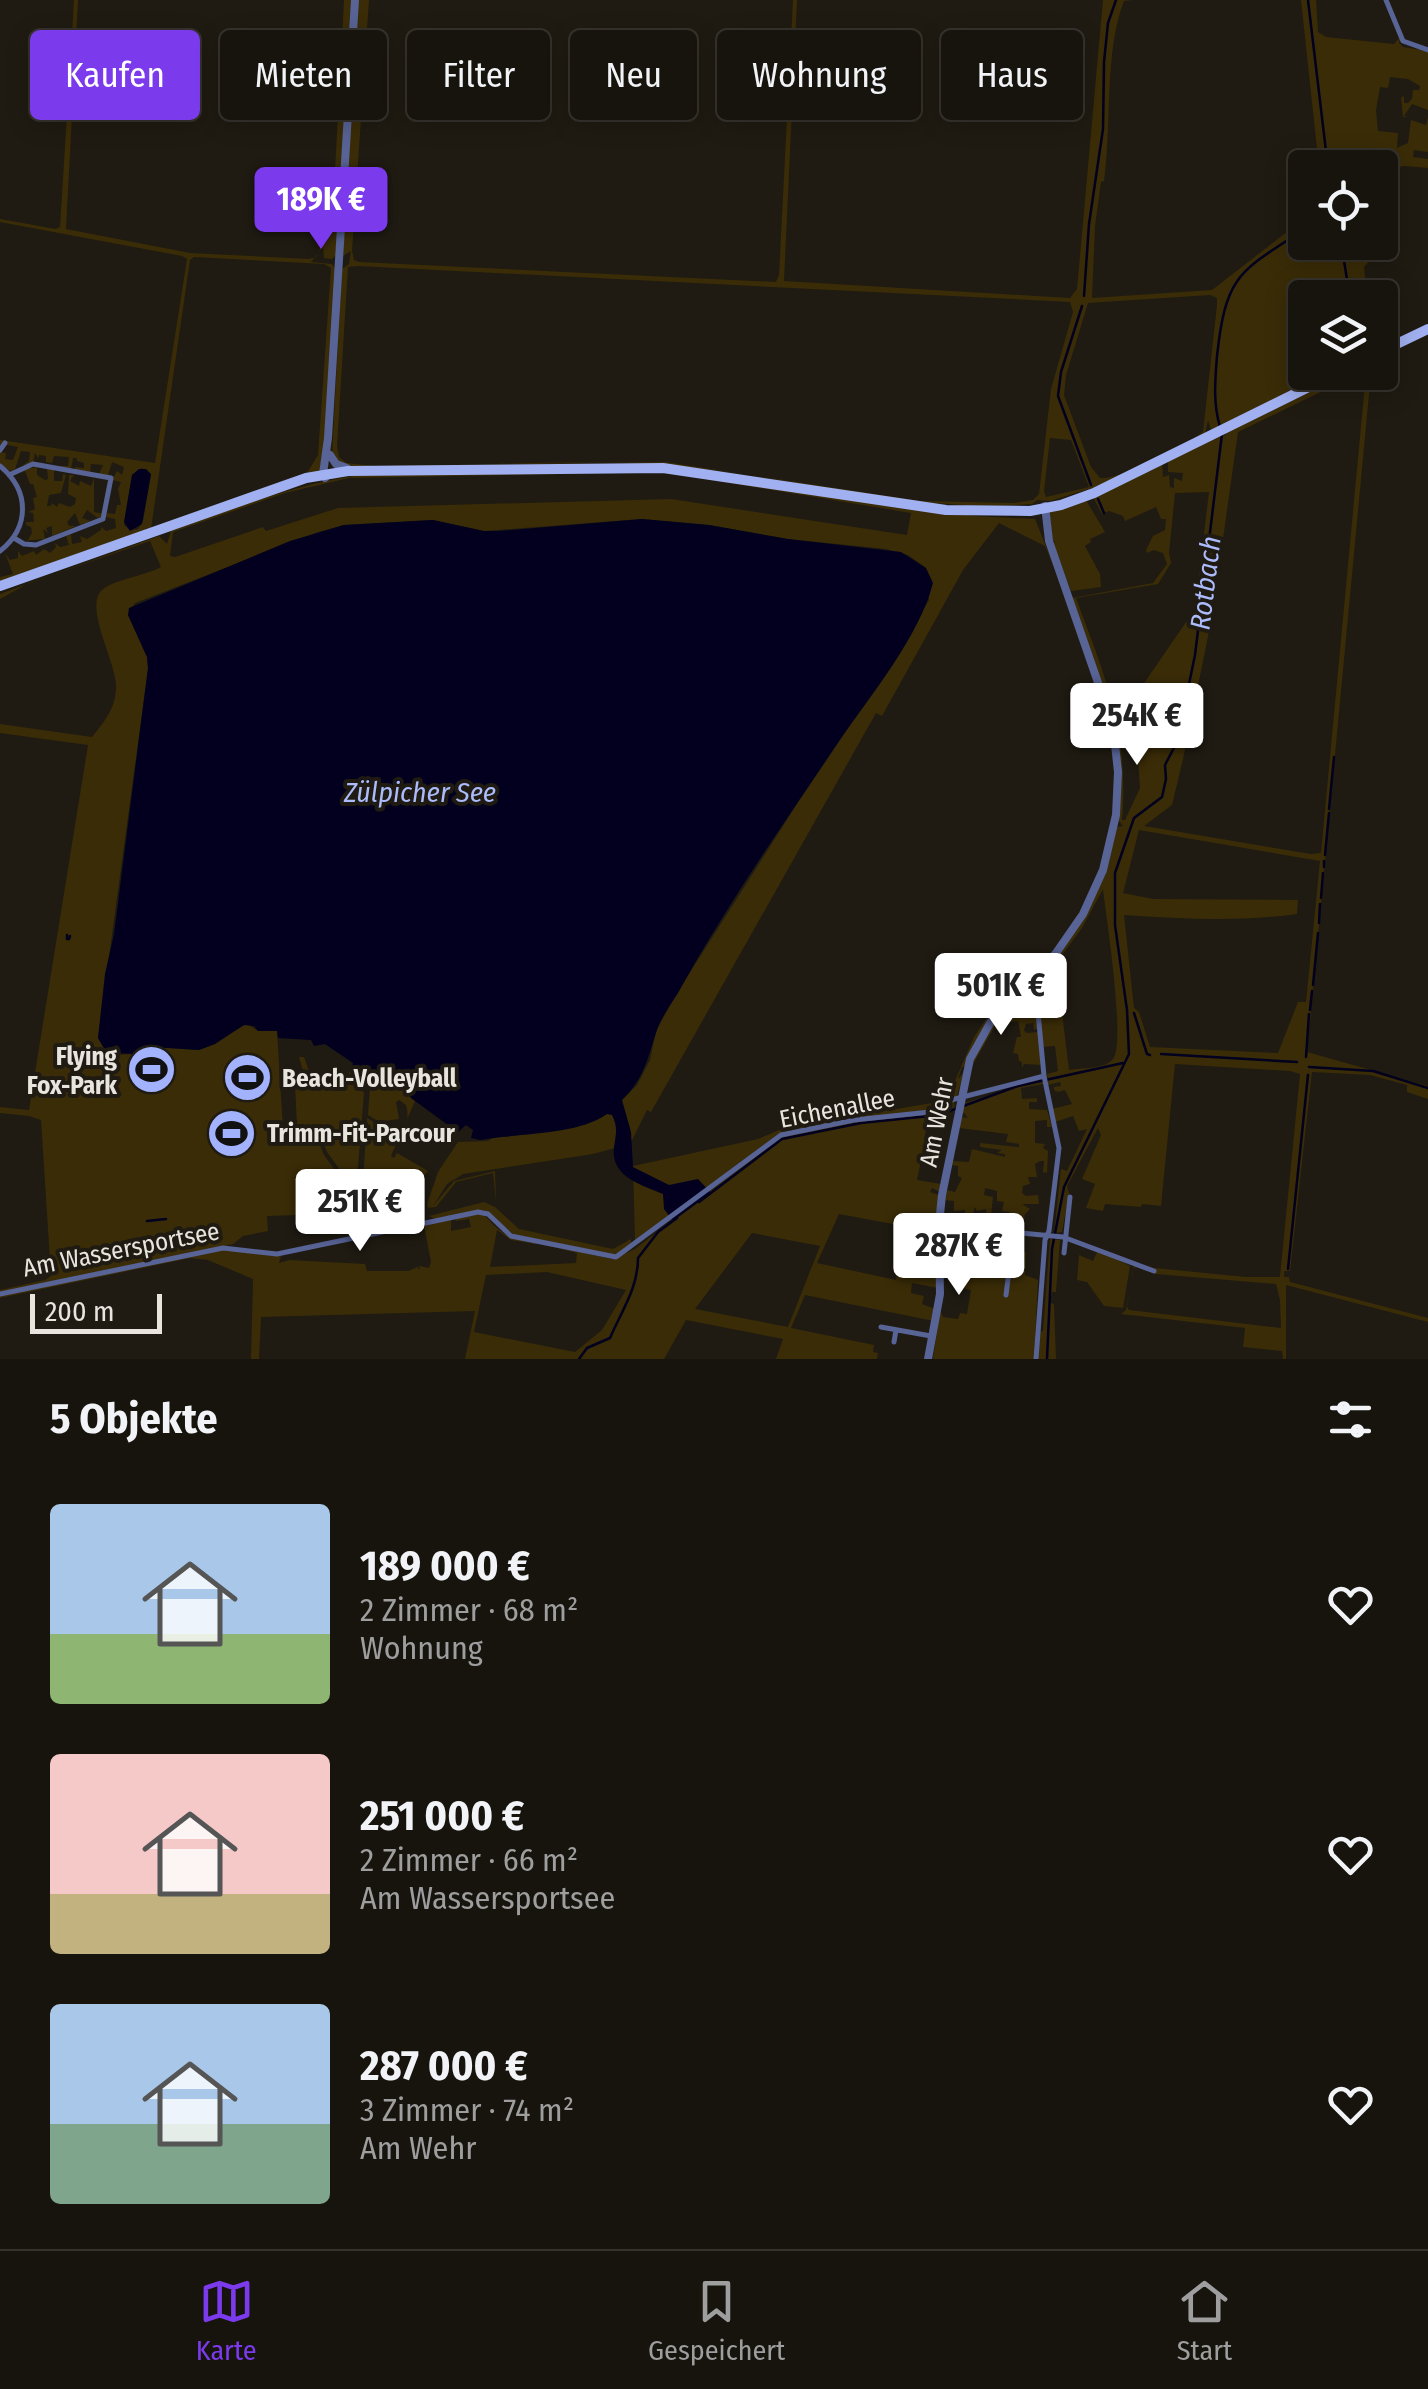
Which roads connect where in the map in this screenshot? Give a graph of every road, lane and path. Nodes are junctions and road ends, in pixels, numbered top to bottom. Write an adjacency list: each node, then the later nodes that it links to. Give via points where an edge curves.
1 (356, 0): 7 (street)
2 (1386, 0): 3 (street, via 1404,41)
3 (1428, 50)
4 (1428, 329): 5 (main road)
5 (1398, 343)
6 (1302, 390): 17 (main road, via 1115,482)
7 (328, 438): 10 (street); 15 (street)
8 (4, 443): 9 (street)
9 (0, 450)
10 (330, 455): 12 (street, via 341,467); 15 (street)
11 (0, 466): 14 (street)
12 (372, 470): 13 (main road); 15 (main road)
13 (404, 470): 15 (main road); 16 (main road, via 663,468)
14 (10, 474): 18 (street, via 24,503); 18 (street, via 36,464 112,478 102,520 36,545)
15 (326, 476): 21 (main road)
16 (926, 506): 17 (main road); 17 (main road)
17 (1040, 510): 19 (street); 19 (street)
18 (14, 538): 20 (street)
19 (1049, 542): 22 (street, Am Wehr, via 1107,702 1118,789 1110,846 1094,892 1066,940)
20 (0, 552)
21 (0, 589)
22 (1034, 976): 23 (street, via 1040,984); 24 (street, Am Wehr, via 980,1034)
23 (1045, 1079): 24 (street, Eichenallee); 28 (street, via 1059,1146)
24 (960, 1104): 27 (street, Am Wehr); 29 (street, Eichenallee, via 950,1100 930,1112 776,1137)
25 (1070, 1197): 28 (street)
26 (1014, 1232): 27 (street); 28 (street); 33 (street)
27 (939, 1233): 36 (street, Am Wehr)
28 (1058, 1236): 30 (street); 31 (street); 39 (street)
29 (633, 1248): 32 (street, Am Wassersportsee, via 609,1256 515,1237 483,1211 277,1254 230,1247)
30 (1064, 1254)
31 (1154, 1271)
32 (0, 1294)
33 (1006, 1296)
34 (881, 1326): 35 (street)
35 (896, 1330): 36 (street); 37 (street)
36 (934, 1337): 38 (street, Am Wehr)
37 (894, 1342)
38 (928, 1359)
39 (1036, 1359)

